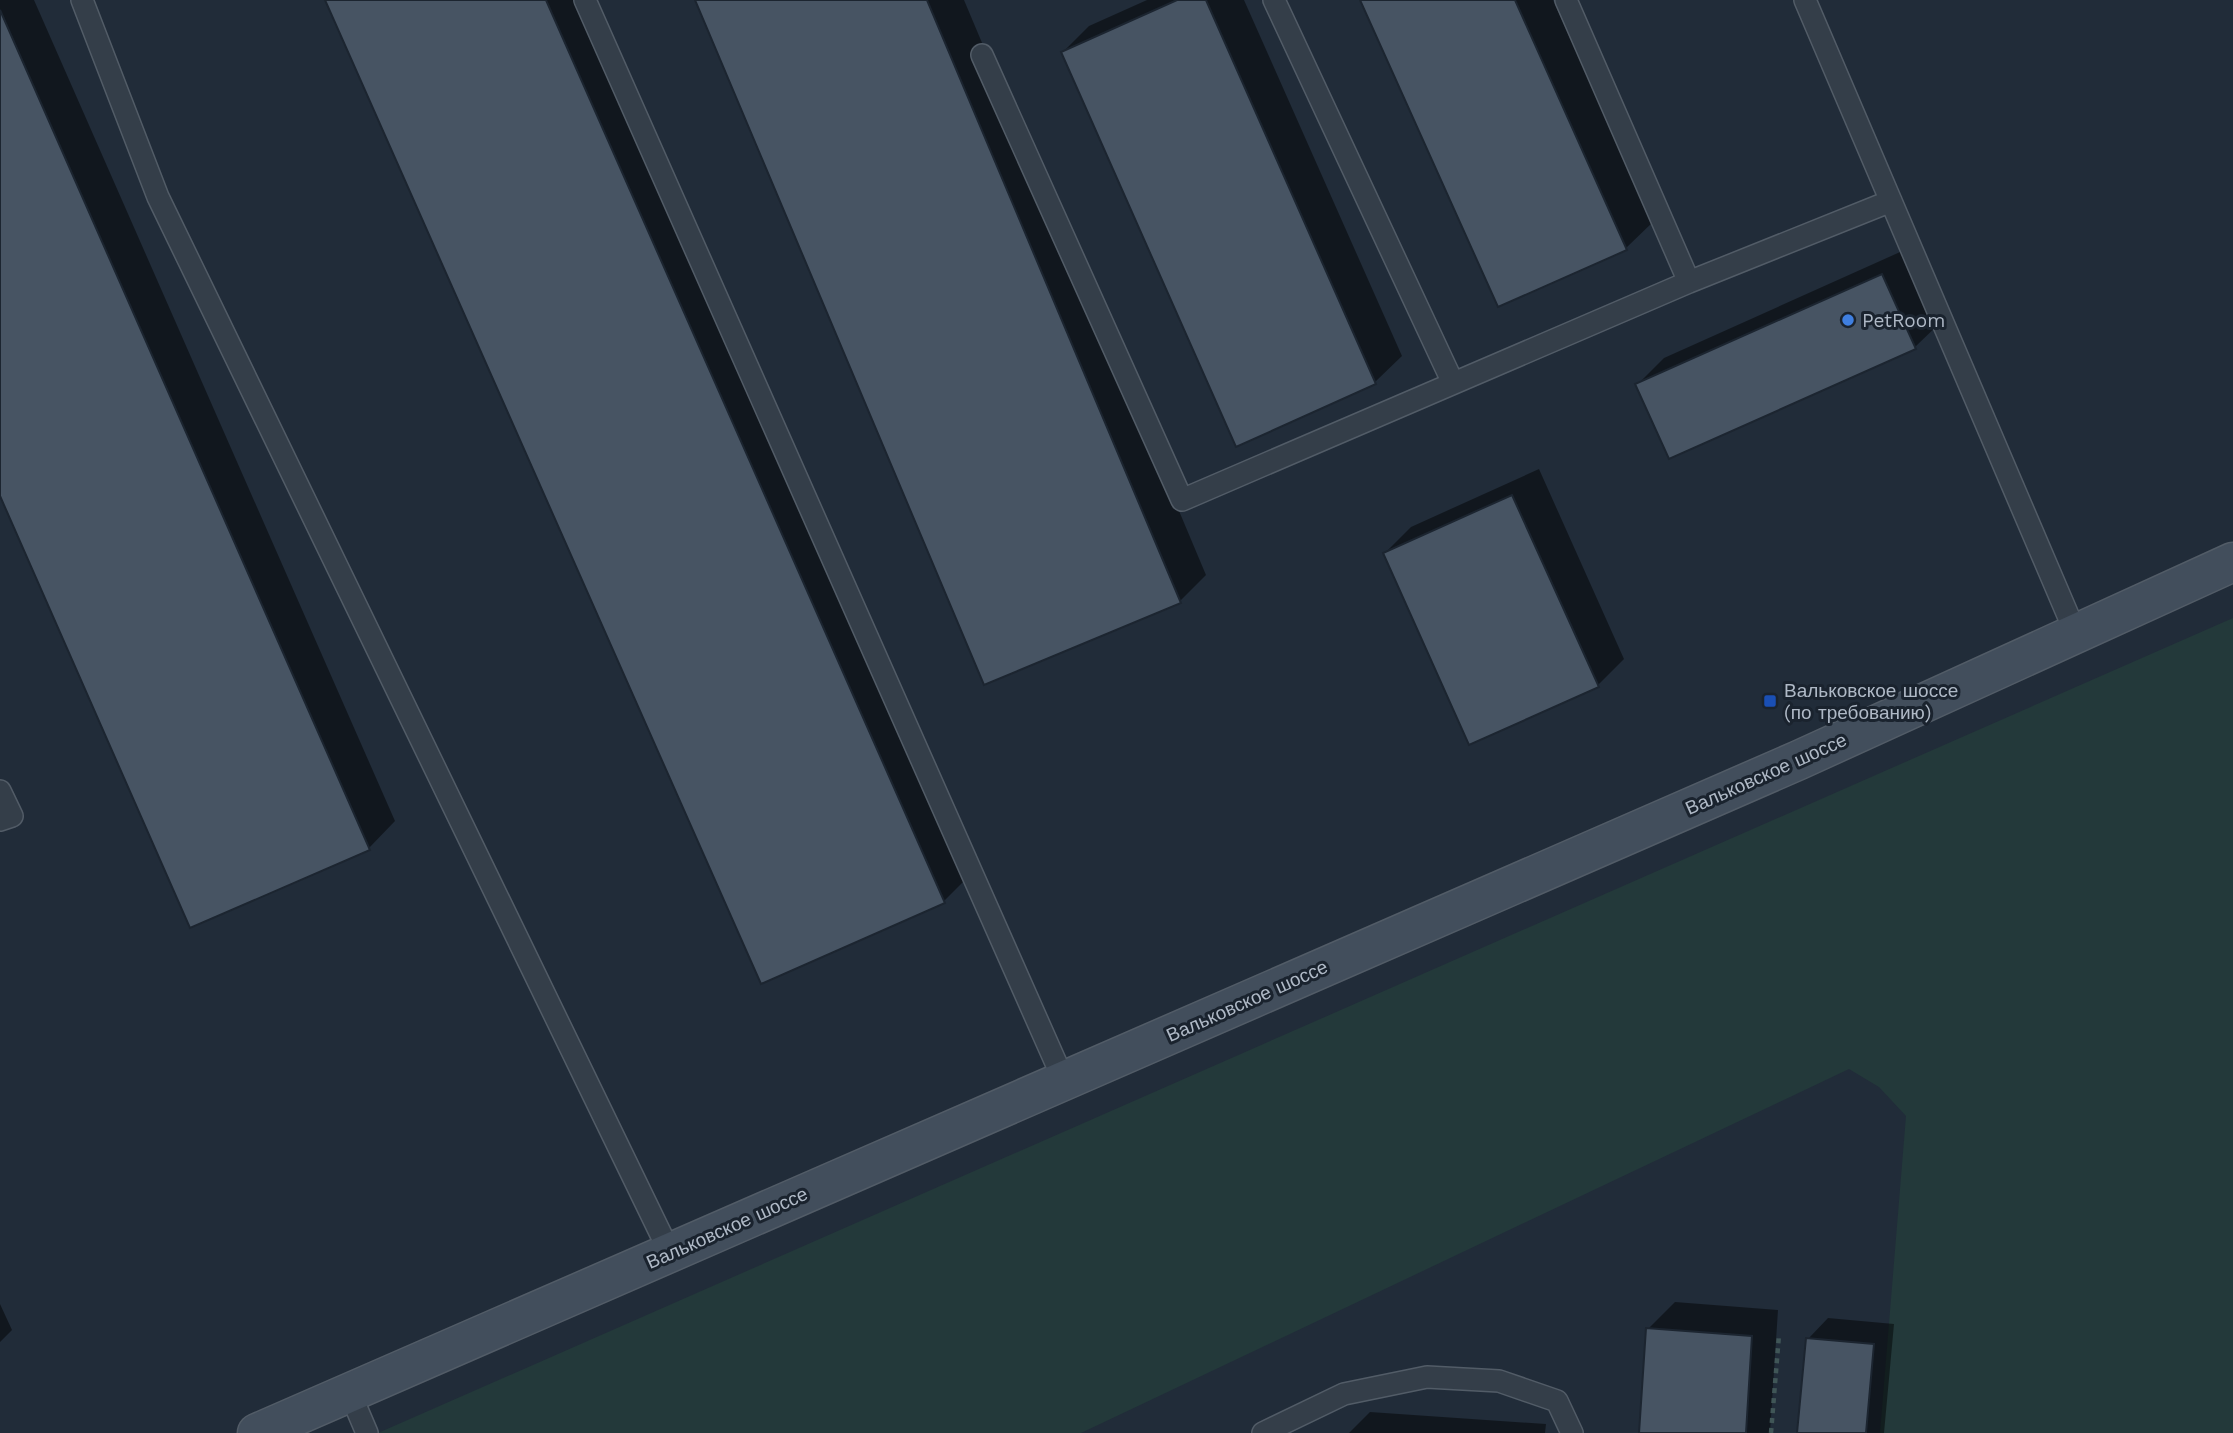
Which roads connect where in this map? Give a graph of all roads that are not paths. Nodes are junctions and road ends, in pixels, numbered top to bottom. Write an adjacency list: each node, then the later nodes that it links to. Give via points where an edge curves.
1 (82, 0): 15 (lane, via 158,197)
2 (585, 0): 14 (lane)
3 (1274, 0): 9 (lane)
4 (1566, 0): 8 (lane)
5 (1805, 0): 7 (lane)
6 (982, 55): 9 (lane, via 1182,500)
7 (1891, 201): 8 (lane); 11 (lane)
8 (1689, 282): 9 (lane)
9 (1452, 383)
10 (2233, 562): 11 (main road, Вальковское шоссе)
11 (2076, 634): 14 (main road, Вальковское шоссе, via 1823,750)
12 (0, 791): 13 (lane, via 12,816)
13 (0, 820)
14 (1064, 1081): 15 (main road, Вальковское шоссе)
15 (670, 1253): 16 (main road, Вальковское шоссе)
16 (350, 1393): 17 (main road, Вальковское шоссе); 18 (lane)
17 (257, 1433)
18 (367, 1433)
19 (1263, 1433): 20 (lane, via 1344,1394 1427,1377 1499,1381 1557,1401)
20 (1572, 1433)

